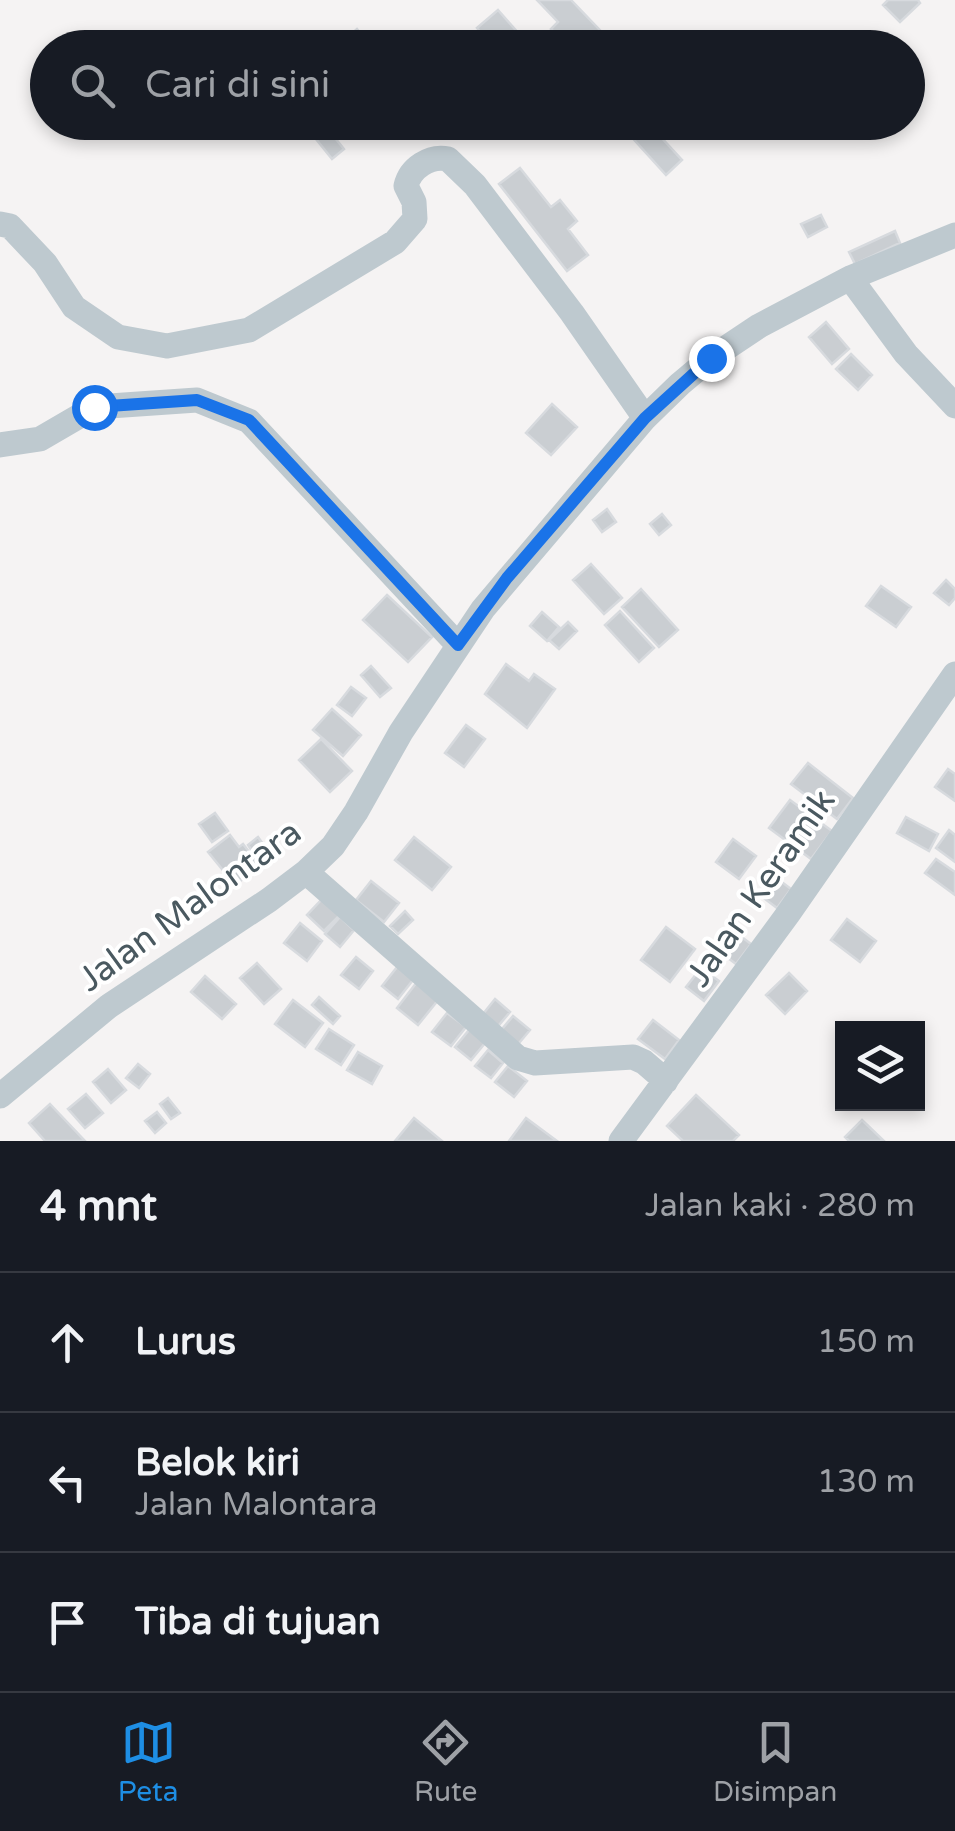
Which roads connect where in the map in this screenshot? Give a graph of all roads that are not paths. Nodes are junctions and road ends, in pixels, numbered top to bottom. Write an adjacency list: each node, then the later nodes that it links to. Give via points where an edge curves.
1 (0, 224): 5 (street, via 10,226 45,263 74,307 118,336 167,346 249,330 395,242 415,219 409,176 431,160 448,159 475,185)
2 (955, 235): 3 (street, Jalan Malontara)
3 (850, 278): 4 (street); 5 (street, Jalan Malontara, via 711,358)
4 (955, 406)
5 (645, 418): 7 (street, Jalan Malontara)
6 (0, 445): 7 (street, via 40,439 94,407 197,400 249,420)
7 (458, 645): 9 (street, Jalan Malontara, via 356,812)
8 (955, 674): 10 (street, Jalan Keramik)
9 (306, 872): 10 (street, via 518,1058 535,1063 622,1055 644,1062); 11 (street, Jalan Malontara, via 110,1006)
10 (666, 1081): 12 (street, Jalan Keramik)
11 (0, 1096)
12 (621, 1141)

